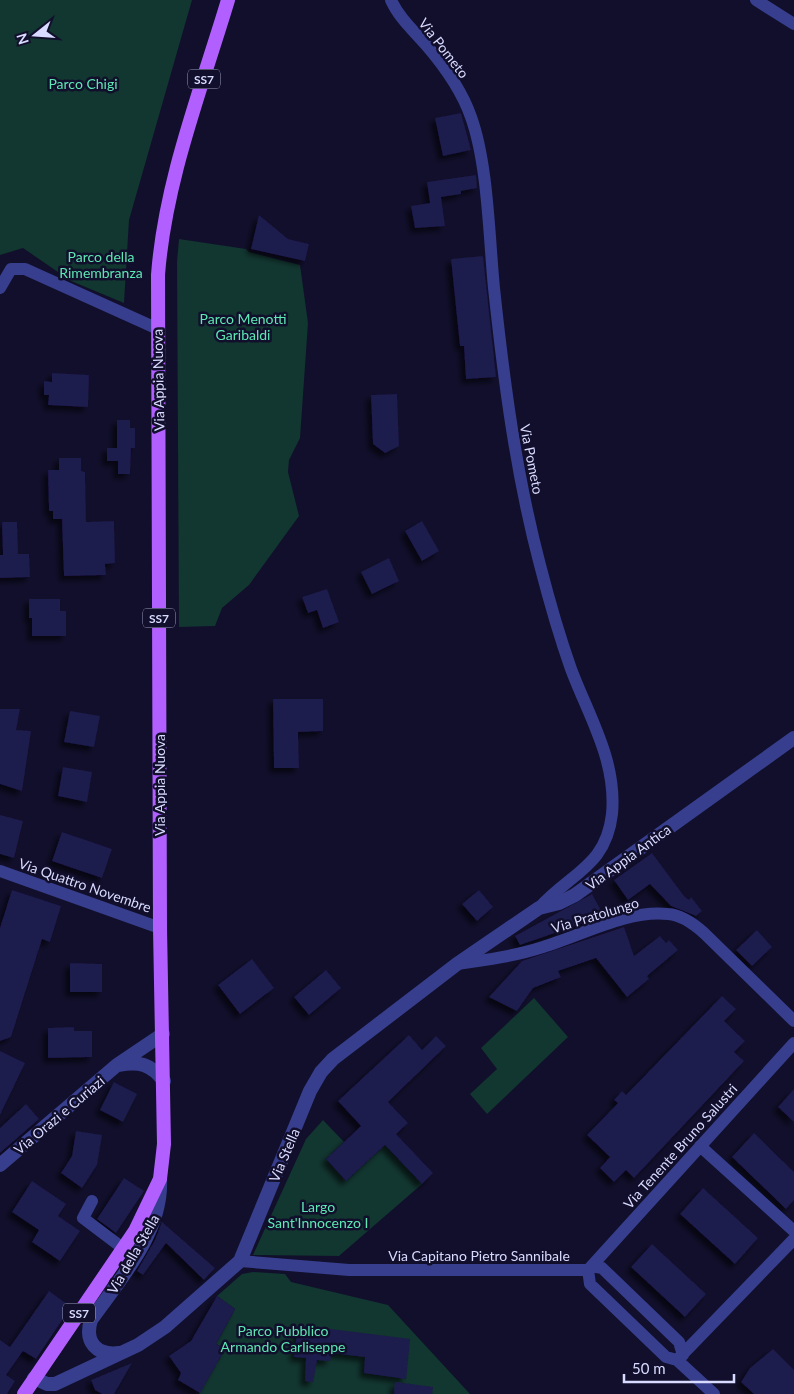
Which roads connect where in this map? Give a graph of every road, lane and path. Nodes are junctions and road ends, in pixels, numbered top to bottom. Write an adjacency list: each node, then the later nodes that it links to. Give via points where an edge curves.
1 (228, 0): 6 (main road, Via Appia Nuova / SS7, via 167,212 160,252)
2 (391, 0): 9 (street, Via Pometo, via 446,72 473,123 483,174 508,417 522,494 556,622 609,764 612,816 602,851)
3 (756, 0): 4 (street)
4 (794, 24)
5 (0, 288): 6 (street, via 11,269 25,269)
6 (158, 329): 10 (main road, Via Appia Nuova / SS7)
7 (794, 738): 9 (street, Via Appia Antica, via 575,895 559,904)
8 (0, 871): 10 (street, Via Quattro Novembre)
9 (539, 908): 11 (street, Via Appia Antica)
10 (160, 928): 13 (main road, Via Appia Nuova / SS7)
11 (457, 964): 12 (street, Via Pratolungo, via 534,950 638,916 670,914 690,922 704,933); 24 (street, Via Stella, via 338,1054 320,1072)
12 (794, 1021)
13 (163, 1034): 15 (street, Via Orazi e Curiazi); 16 (main road, Via Appia Nuova / SS7)
14 (794, 1043): 17 (street, Via Tenente Bruno Salustri)
15 (117, 1066): 16 (street, Via Orazi e Curiazi, via 148,1065); 18 (street, Via Orazi e Curiazi)
16 (164, 1081): 19 (main road, Via Appia Nuova / SS7, via 164,1144)
17 (700, 1146): 21 (street); 25 (street, Via Tenente Bruno Salustri)
18 (0, 1165)
19 (160, 1179): 23 (main road, Via Appia Nuova / SS7, via 144,1216); 26 (street, Via della Stella, via 160,1203 152,1226 89,1328 91,1343 96,1350)
20 (92, 1201): 23 (street, via 83,1218)
21 (794, 1231)
22 (794, 1239): 27 (street)
23 (124, 1249): 28 (main road, Via Appia Nuova / SS7)
24 (240, 1261): 25 (street, Via Capitano Pietro Sannibale, via 350,1270); 26 (street, Via Stella, via 165,1327)
25 (590, 1268): 27 (street, via 602,1268 679,1342); 27 (street, Via Capitano Pietro Sannibale, via 590,1284 666,1357)
26 (122, 1353): 28 (street, via 55,1384)
27 (680, 1357): 30 (street)
28 (34, 1378): 29 (main road, SS7)
29 (24, 1394)
30 (714, 1394)

